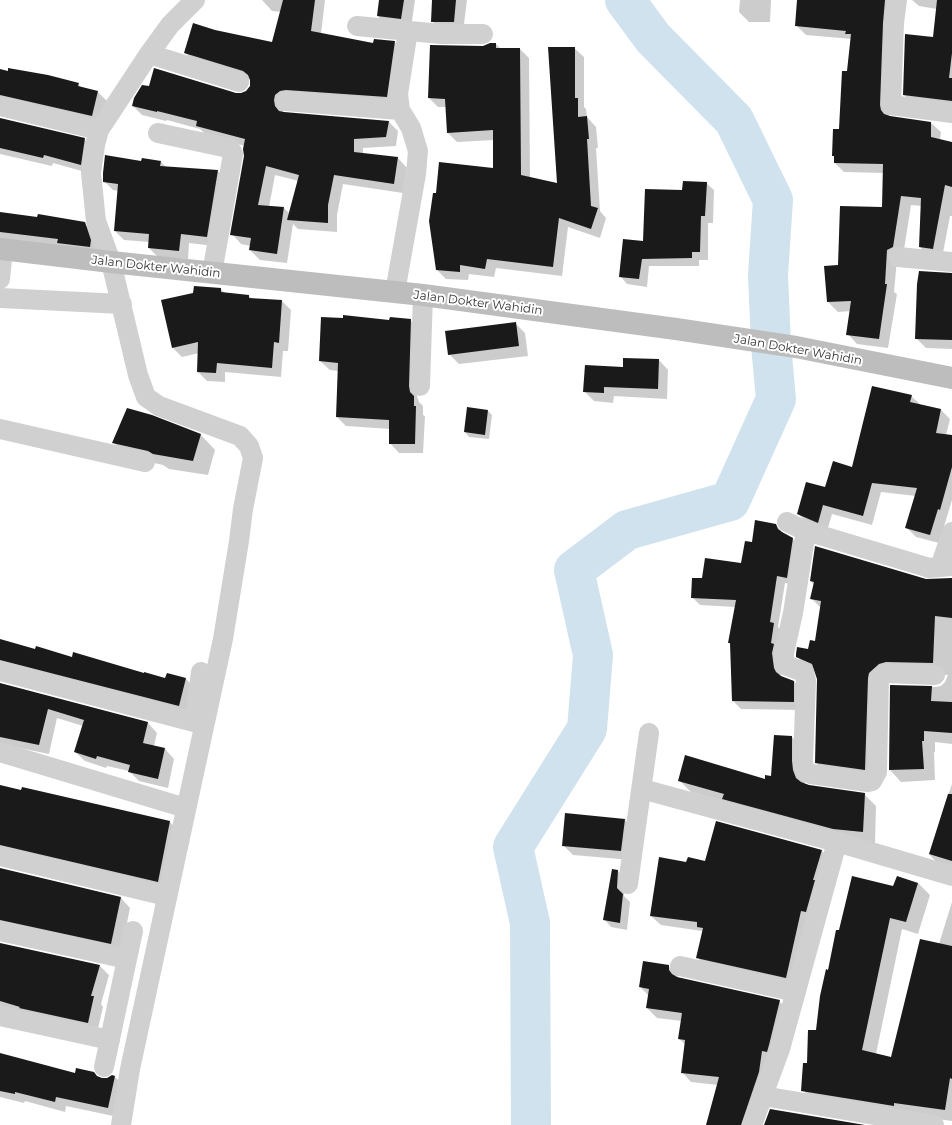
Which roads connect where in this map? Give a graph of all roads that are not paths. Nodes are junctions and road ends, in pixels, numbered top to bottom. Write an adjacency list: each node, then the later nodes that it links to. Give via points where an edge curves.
1 (195, 0): 6 (street, via 170,26)
2 (897, 0): 11 (street, via 891,105)
3 (357, 26): 4 (street)
4 (408, 31): 5 (street); 10 (street, via 398,94)
5 (483, 34)
6 (149, 54): 7 (street); 12 (street)
7 (239, 82)
8 (285, 101): 10 (street)
9 (0, 106): 12 (street)
10 (400, 110): 20 (street, via 411,128 418,152)
11 (952, 113)
12 (99, 130): 16 (street, via 91,173 96,221)
13 (158, 133): 18 (street, via 228,148 233,154)
14 (1, 249): 16 (main road, Jalan Dokter Wahidin); 19 (street)
15 (898, 257): 17 (street)
16 (111, 262): 18 (main road, Jalan Dokter Wahidin); 23 (street)
17 (952, 262)
18 (212, 273): 20 (main road, Jalan Dokter Wahidin)
19 (0, 279)
20 (394, 292): 21 (main road, Jalan Dokter Wahidin)
21 (423, 295): 24 (main road, Jalan Dokter Wahidin, via 796,347); 25 (street)
22 (0, 298): 23 (street)
23 (122, 304): 53 (street, via 138,375 146,397 159,406 240,436 249,446 253,458 223,639 130,1069)
24 (952, 378)
25 (420, 386)
26 (0, 429): 27 (street)
27 (145, 462)
28 (787, 522): 29 (street)
29 (806, 531): 31 (street, via 923,566); 34 (street, via 784,653 786,665 804,672 806,681 803,761 806,772 872,781 877,772 879,678 886,673)
30 (952, 532): 31 (street)
31 (946, 567)
32 (0, 671): 35 (street)
33 (201, 672): 35 (street)
34 (934, 674)
35 (194, 722): 39 (street)
36 (649, 733): 38 (street)
37 (0, 752): 39 (street)
38 (642, 789): 40 (street); 43 (street)
39 (179, 806): 41 (street, via 158,900)
40 (837, 842): 42 (street); 48 (street)
41 (0, 856)
42 (952, 876)
43 (628, 884)
44 (0, 931): 46 (street)
45 (133, 931): 46 (street)
46 (127, 960): 50 (street)
47 (680, 966): 48 (street)
48 (796, 992): 52 (street)
49 (0, 1016): 50 (street)
50 (110, 1040): 51 (street)
51 (104, 1067)
52 (763, 1096): 54 (street); 55 (street)
53 (121, 1125)
54 (752, 1125)
55 (934, 1125)

